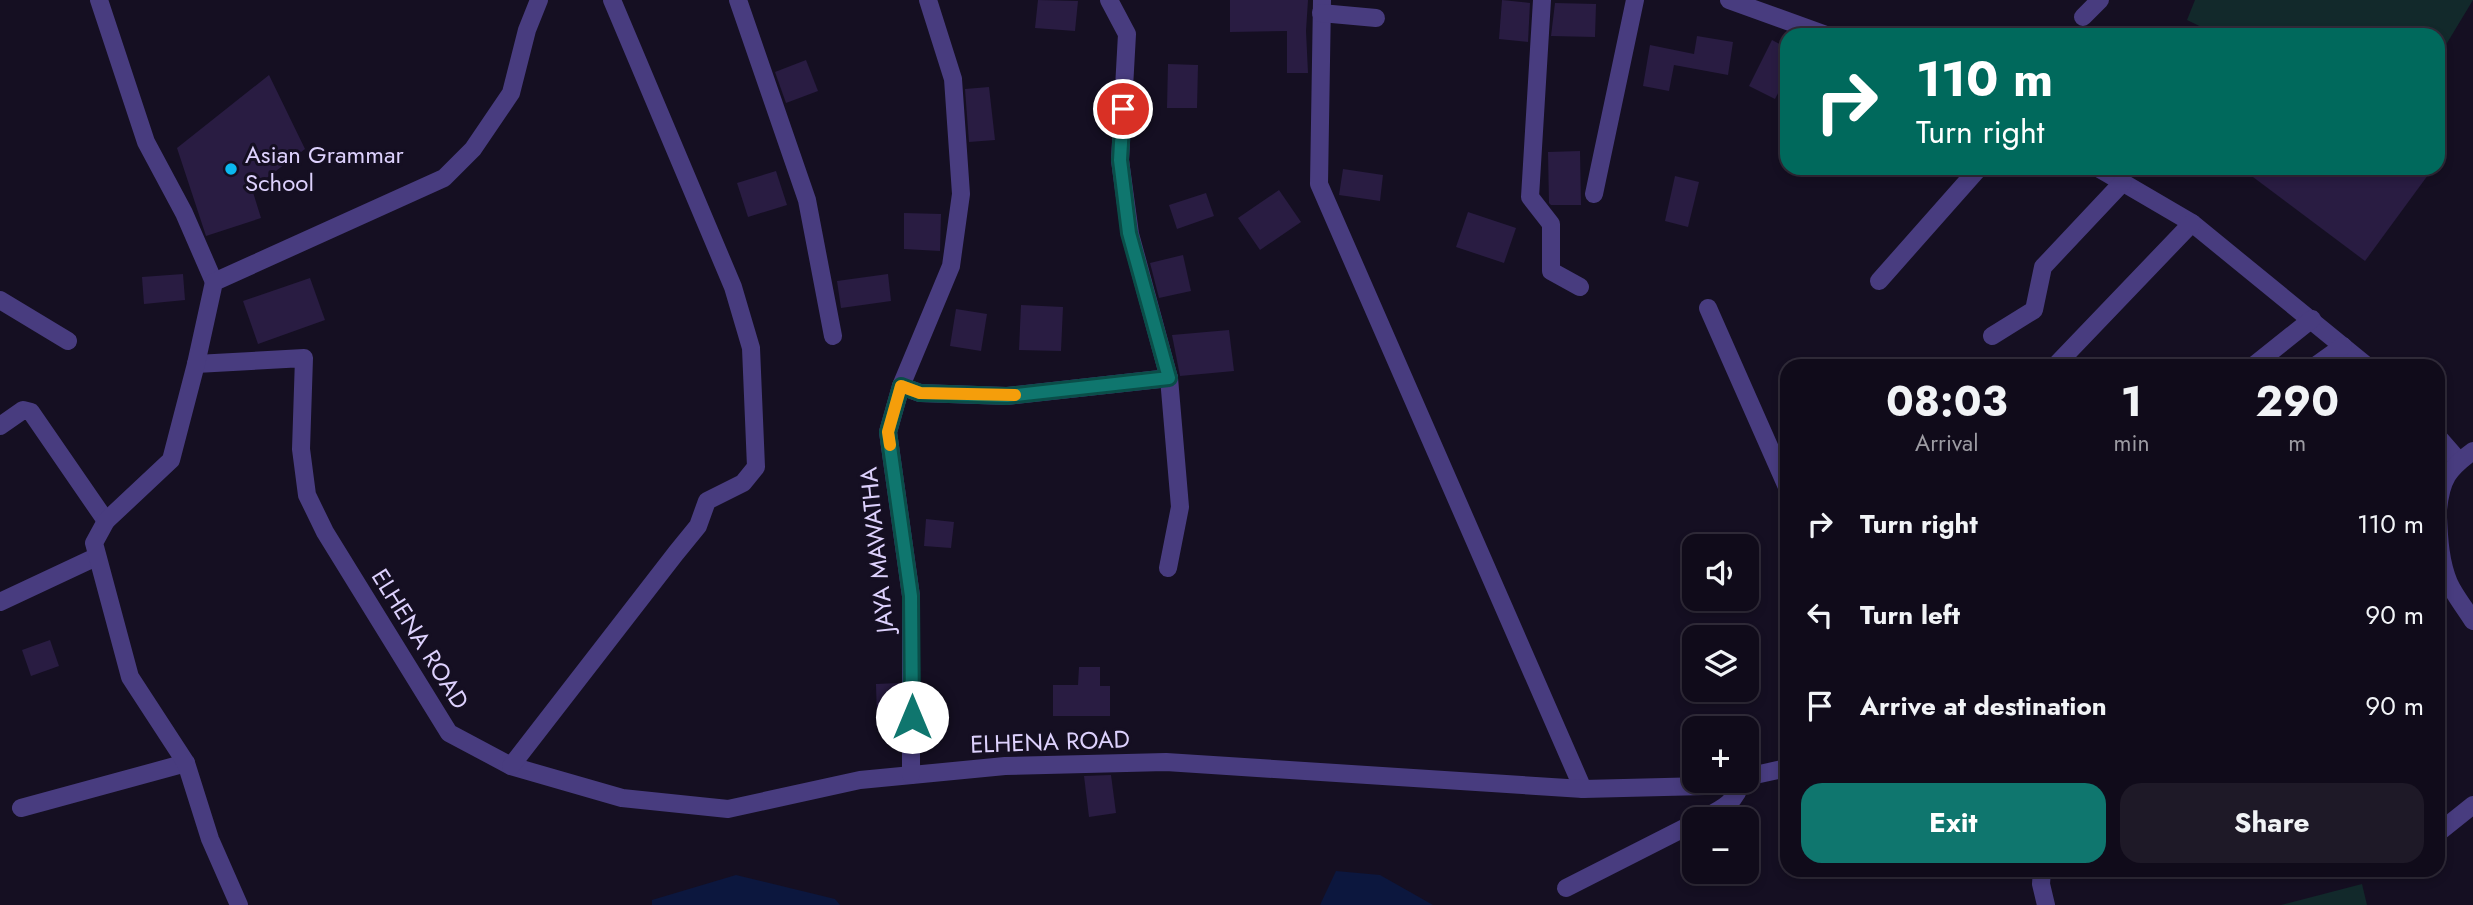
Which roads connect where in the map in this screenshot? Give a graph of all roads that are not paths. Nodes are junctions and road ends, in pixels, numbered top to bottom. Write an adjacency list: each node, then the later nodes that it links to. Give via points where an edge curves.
1 (99, 0): 21 (street, via 146,142)
2 (539, 0): 21 (street, via 511,93 473,149 444,178)
3 (612, 0): 49 (street, via 733,286 751,348 756,467 743,483 706,501 698,526)
4 (738, 0): 27 (street, via 807,200)
5 (928, 0): 36 (street, JAYA MAWATHA, via 953,79 961,194 951,265)
6 (1109, 0): 35 (street, via 1127,34 1120,160 1129,233)
7 (1542, 0): 22 (street, via 1530,197 1551,224 1551,271)
8 (1634, 0): 18 (street)
9 (1729, 0): 14 (street)
10 (2100, 0): 12 (street)
11 (1322, 6): 13 (street); 54 (street, via 1319,184)
12 (2083, 17)
13 (1376, 18)
14 (1807, 28)
15 (1973, 175): 20 (street)
16 (2110, 175): 17 (street)
17 (2123, 182): 19 (street); 26 (street, via 2043,267 2034,310)
18 (1594, 194)
19 (2192, 222): 25 (street); 30 (street)
20 (1879, 281)
21 (214, 282): 34 (street)
22 (1580, 287)
23 (0, 300): 28 (street)
24 (1708, 308): 40 (street)
25 (2312, 318): 29 (street); 31 (street)
26 (1992, 336)
27 (834, 337)
28 (68, 341)
29 (2343, 346): 32 (street); 33 (street)
30 (2062, 359)
31 (2262, 359)
32 (2325, 359)
33 (2359, 359)
34 (196, 364): 42 (street, via 171,460); 49 (street, ELHENA ROAD, via 304,358 304,472 307,495 325,532 449,733)
35 (1169, 378): 36 (street, via 1007,396 920,393); 44 (street, via 1180,507)
36 (901, 386): 52 (street, JAYA MAWATHA, via 888,432 911,596)
37 (0, 426): 42 (street, via 23,410 31,412)
38 (2445, 442): 39 (street)
39 (2466, 456): 41 (street)
40 (1780, 471)
41 (2445, 480)
42 (106, 521): 43 (street, via 93,543)
43 (96, 557): 46 (street); 48 (street, via 130,677)
44 (1168, 568)
45 (2445, 587): 47 (street)
46 (0, 601)
47 (2473, 621)
48 (186, 763): 58 (street); 63 (street, via 210,839)
49 (511, 766): 52 (street, ELHENA ROAD, via 622,798 729,809 860,779)
50 (1780, 770): 51 (street)
51 (1759, 774)
52 (911, 775): 54 (street, ELHENA ROAD, via 1005,766 1166,762)
53 (1682, 787): 54 (street, ELHENA ROAD)
54 (1583, 789)
55 (1738, 793): 57 (street)
56 (2473, 806): 59 (street)
57 (1725, 807)
58 (21, 808)
59 (2445, 828)
60 (1682, 829): 62 (street)
61 (2042, 877): 64 (street)
62 (1566, 888)
63 (239, 905)
64 (2046, 905)

